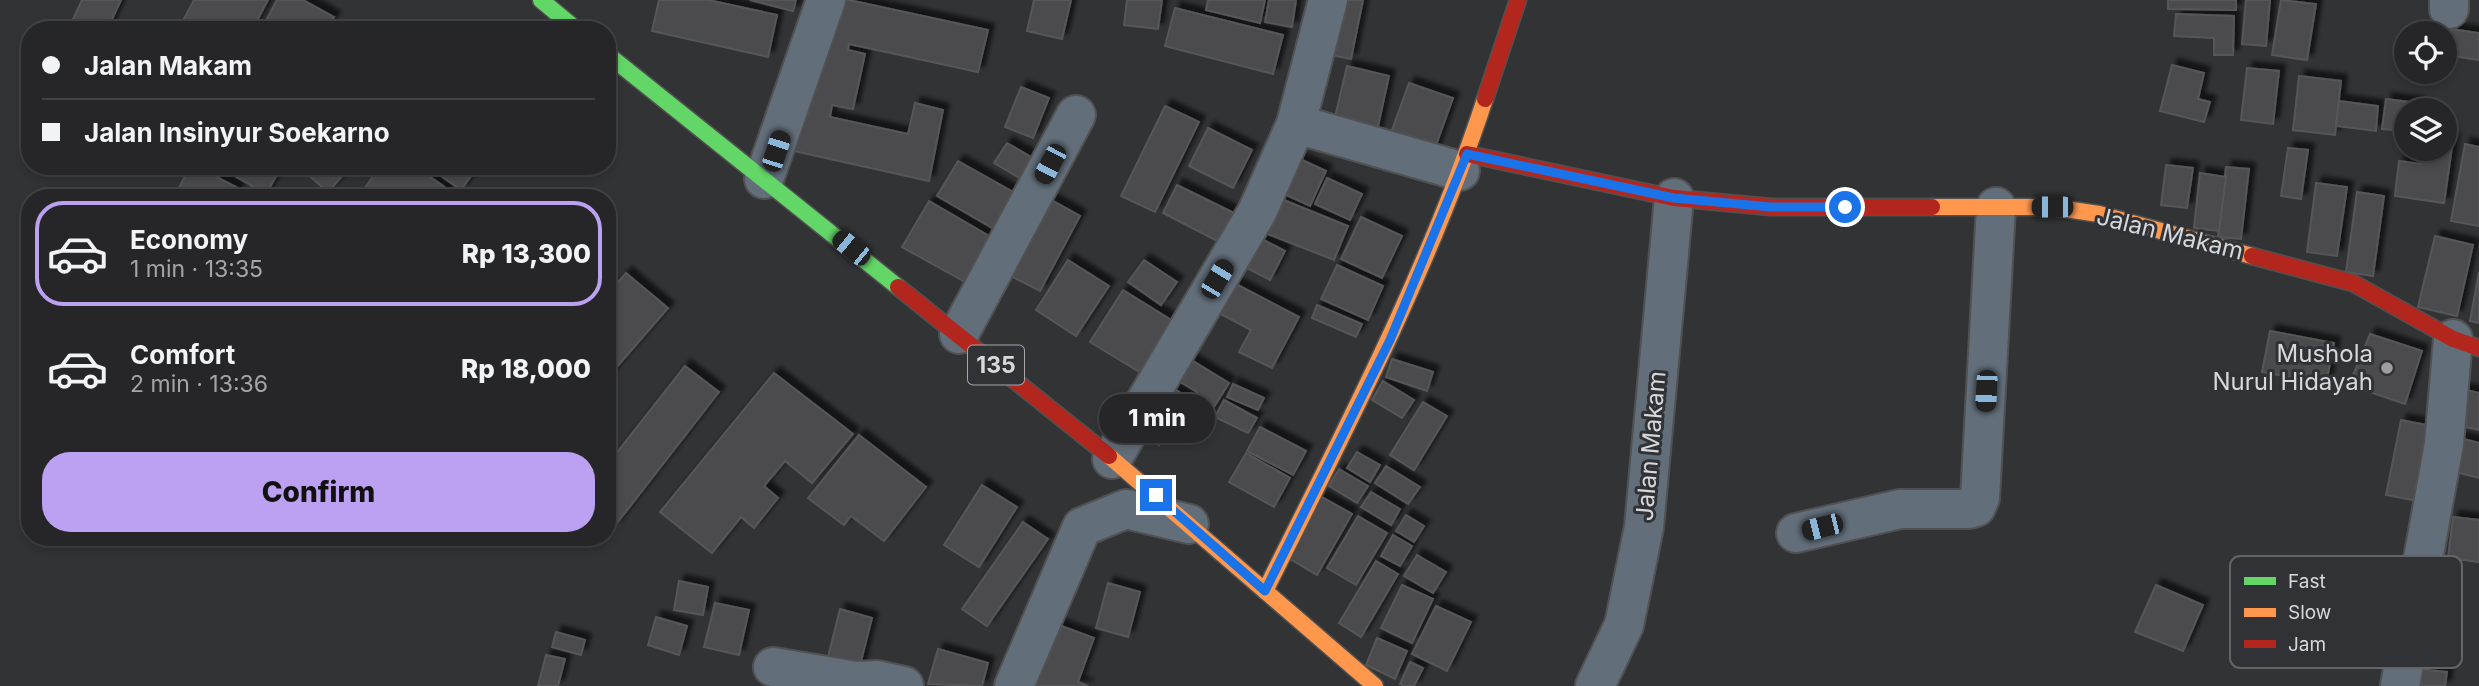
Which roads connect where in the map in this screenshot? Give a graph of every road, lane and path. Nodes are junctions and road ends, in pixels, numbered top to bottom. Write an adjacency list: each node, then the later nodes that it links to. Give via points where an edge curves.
1 (541, 0): 5 (street)
2 (826, 0): 10 (street)
3 (1328, 0): 8 (street)
4 (1518, 0): 9 (street)
5 (566, 21)
6 (616, 61): 10 (street, 135)
7 (1076, 115): 13 (street)
8 (1296, 124): 9 (street); 15 (street, via 1257,212)
9 (1463, 163): 11 (street, Jalan Makam); 19 (street, via 1390,340)
10 (764, 178): 13 (street, 135)
11 (1674, 198): 12 (street, Jalan Makam, via 1771,207); 25 (street, Jalan Makam, via 1644,527 1624,625)
12 (1996, 207): 14 (street, Jalan Makam, via 2052,207 2099,214 2306,268 2353,283); 17 (street, via 1976,507 1900,509)
13 (959, 334): 15 (street, 135)
14 (2466, 344): 18 (street)
15 (1112, 459): 16 (street, 135)
16 (1189, 524): 19 (street, 135); 23 (street, via 1126,509 1082,527)
17 (1796, 533)
18 (2424, 556)
19 (1265, 591): 24 (street, 135)
20 (773, 667): 22 (street)
21 (2403, 668): 26 (street)
22 (904, 686)
23 (1014, 686)
24 (1375, 686)
25 (1595, 686)
26 (2400, 686)

